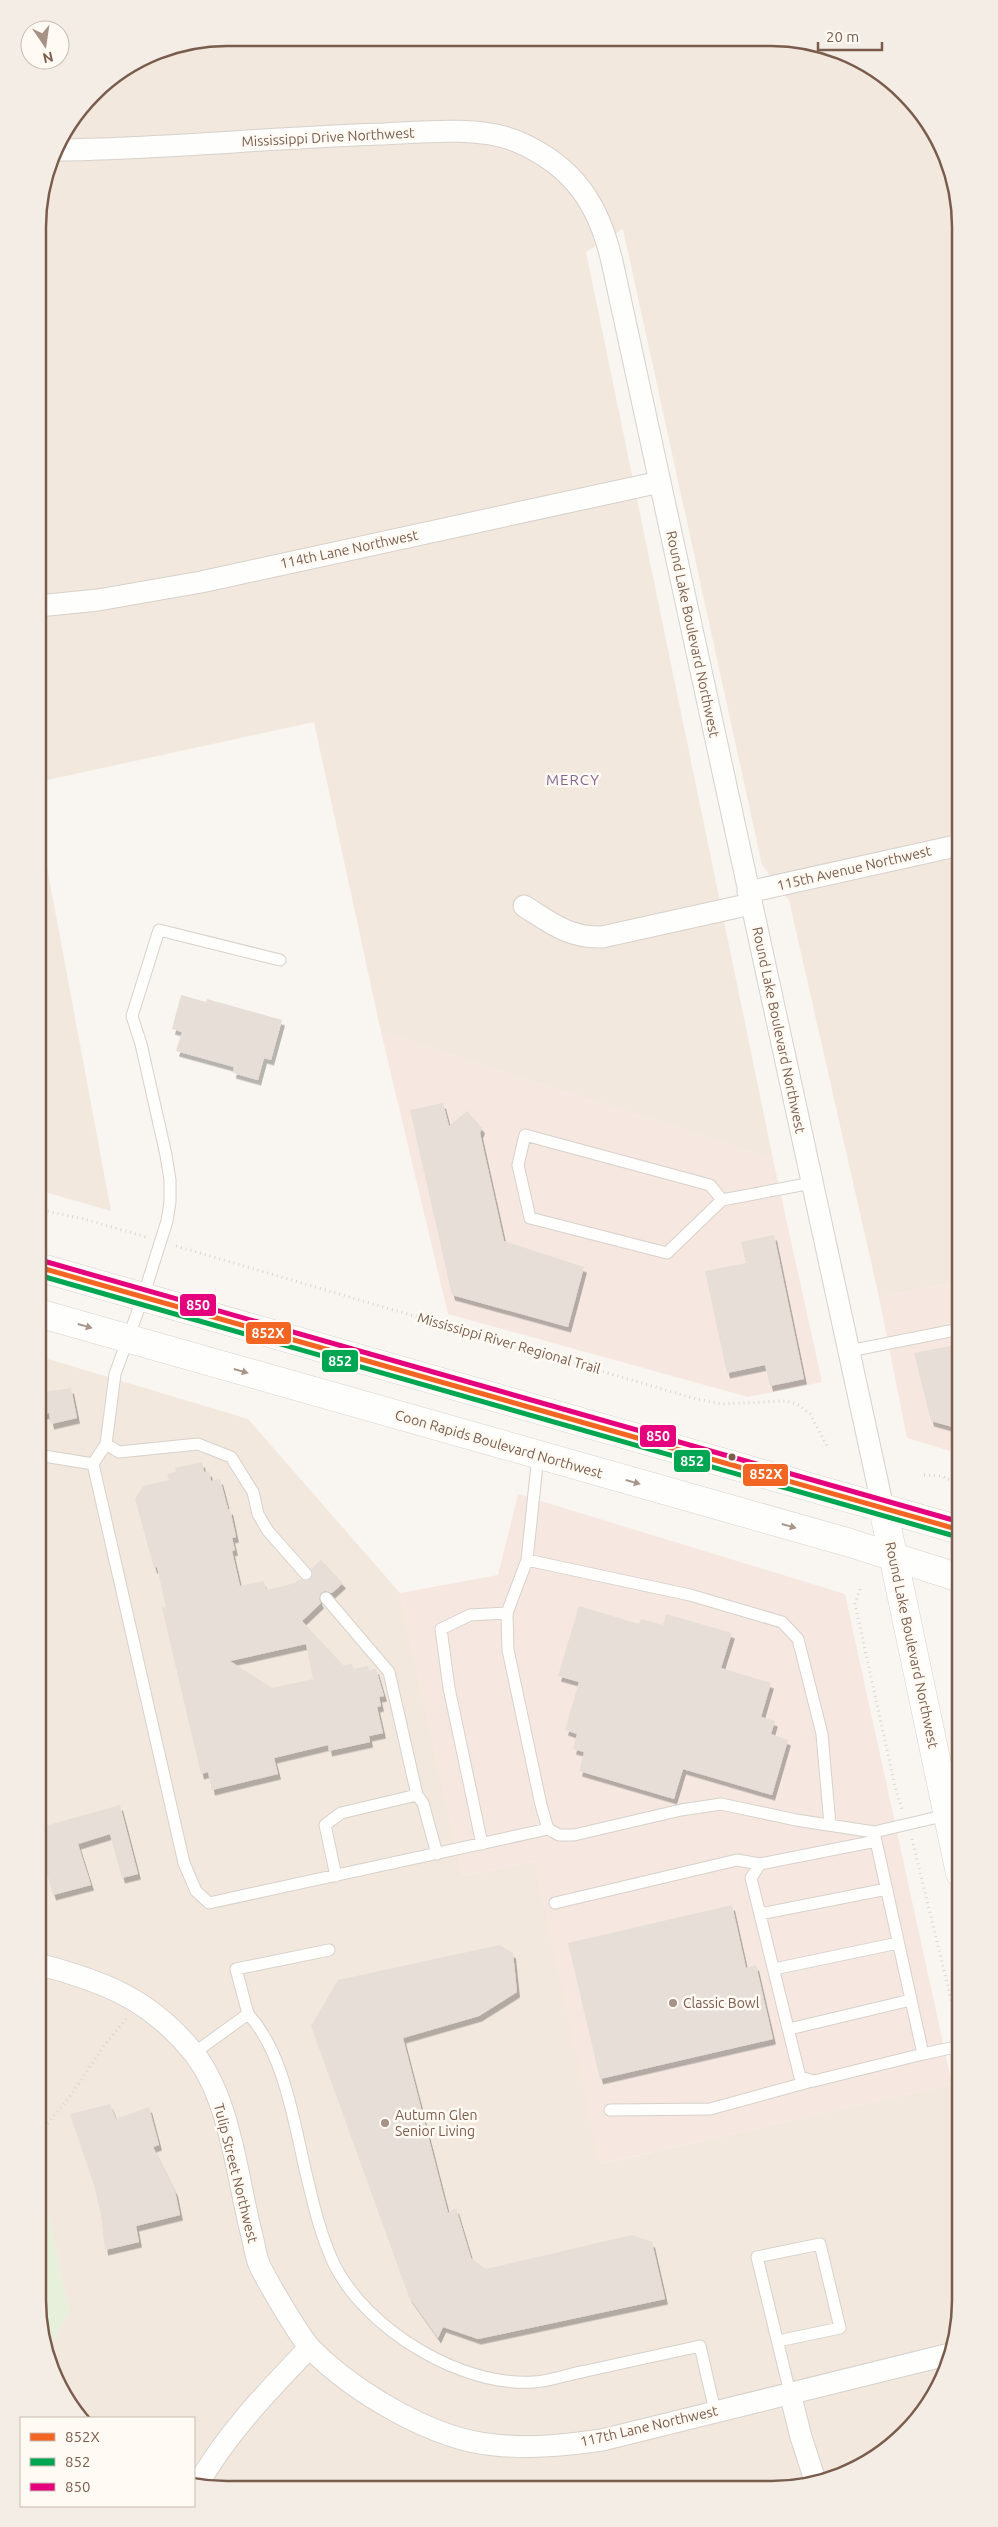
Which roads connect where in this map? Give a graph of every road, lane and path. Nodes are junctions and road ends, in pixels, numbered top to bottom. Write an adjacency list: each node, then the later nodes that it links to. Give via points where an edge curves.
1 (64, 150): 2 (street, Mississippi Drive Northwest, via 146,148 334,135 485,133 540,153 566,172)
2 (583, 191): 3 (street, Round Lake Boulevard Northwest, via 607,239)
3 (660, 482): 4 (street, 114th Lane Northwest, via 191,584); 6 (street, Round Lake Boulevard Northwest)
4 (46, 605)
5 (952, 846): 6 (street, 115th Avenue Northwest)
6 (750, 898): 7 (street, 115th Avenue Northwest, via 602,937 583,938 566,932); 9 (street, Round Lake Boulevard Northwest)
7 (524, 906)
8 (280, 960): 15 (lane, via 159,930 132,1016 170,1180 167,1221)
9 (812, 1183): 10 (lane); 19 (street, Round Lake Boulevard Northwest)
10 (722, 1200): 10 (lane, via 667,1253 530,1218 518,1165 525,1135 710,1185)
11 (46, 1211): 12 (path)
12 (151, 1238)
13 (172, 1245): 21 (path, Mississippi River Regional Trail, via 696,1399 723,1404 786,1401 797,1404 810,1414)
14 (46, 1269): 15 (main road)
15 (143, 1297): 18 (lane); 27 (main road)
16 (46, 1314): 18 (main road, Coon Rapids Boulevard Northwest, one-way to 18)
17 (952, 1331): 19 (lane)
18 (127, 1338): 20 (lane, via 115,1374); 22 (main road, Coon Rapids Boulevard Northwest, one-way to 22)
19 (849, 1352): 27 (street, Round Lake Boulevard Northwest)
20 (106, 1444): 24 (lane); 31 (lane, via 119,1452 198,1444 231,1457 253,1492 258,1514 268,1531)
21 (827, 1446)
22 (538, 1455): 29 (main road, Coon Rapids Boulevard Northwest, one-way to 29); 30 (lane)
23 (46, 1456): 24 (lane)
24 (93, 1464): 44 (lane, via 184,1863 196,1891 209,1903)
25 (924, 1475): 26 (path)
26 (952, 1481)
27 (883, 1508): 28 (main road); 29 (main road, Round Lake Boulevard Northwest)
28 (952, 1528)
29 (894, 1558): 32 (main road, Coon Rapids Boulevard Northwest); 36 (main road, Round Lake Boulevard Northwest)
30 (527, 1560): 34 (lane); 37 (lane, via 690,1595 782,1622 798,1639 822,1734)
31 (306, 1574)
32 (952, 1576)
33 (326, 1598): 35 (lane, via 389,1672)
34 (507, 1614): 38 (lane, via 508,1650); 41 (lane, via 470,1615 441,1629 449,1688)
35 (417, 1795): 42 (lane, via 423,1803); 44 (lane, via 341,1813 325,1825)
36 (947, 1815): 39 (lane); 40 (main road, Round Lake Boulevard Northwest)
37 (830, 1825): 38 (lane, via 721,1804 574,1835 559,1835); 39 (lane)
38 (548, 1829): 41 (lane)
39 (875, 1836): 43 (lane); 45 (lane)
40 (952, 1838)
41 (482, 1844): 42 (lane)
42 (437, 1854): 44 (lane)
43 (760, 1864): 46 (lane, via 737,1860); 47 (lane, via 752,1878)
44 (336, 1876)
45 (887, 1889): 47 (lane); 48 (lane)
46 (555, 1903)
47 (760, 1914): 51 (lane)
48 (898, 1943): 51 (lane); 52 (lane)
49 (330, 1950): 54 (lane, via 236,1969)
50 (46, 1966): 53 (street, Tulip Street Northwest, via 101,1982)
51 (774, 1969): 55 (lane)
52 (911, 2000): 55 (lane); 58 (lane)
53 (139, 2003): 57 (street, Tulip Street Northwest); 61 (path)
54 (248, 2014): 57 (lane); 66 (lane, via 256,2022 271,2052 288,2097 319,2226 335,2266 358,2302 383,2325 424,2352 461,2370 494,2378 534,2382 700,2346)
55 (789, 2029): 59 (lane, via 800,2077)
56 (952, 2048): 58 (lane)
57 (194, 2053): 63 (street, Tulip Street Northwest, via 214,2090 226,2126 260,2264)
58 (923, 2054): 59 (lane)
59 (814, 2081): 60 (lane, via 710,2109)
60 (610, 2110)
61 (46, 2125)
62 (778, 2341): 62 (lane, via 757,2257 820,2244 840,2328); 65 (lane)
63 (309, 2348): 66 (street, 117th Lane Northwest, via 383,2405 451,2434 493,2445 551,2447 602,2440); 68 (street, via 231,2436)
64 (943, 2356): 65 (street, 117th Lane Northwest)
65 (790, 2393): 66 (street, 117th Lane Northwest); 67 (street)
66 (715, 2411)
67 (814, 2476)
68 (202, 2479)

